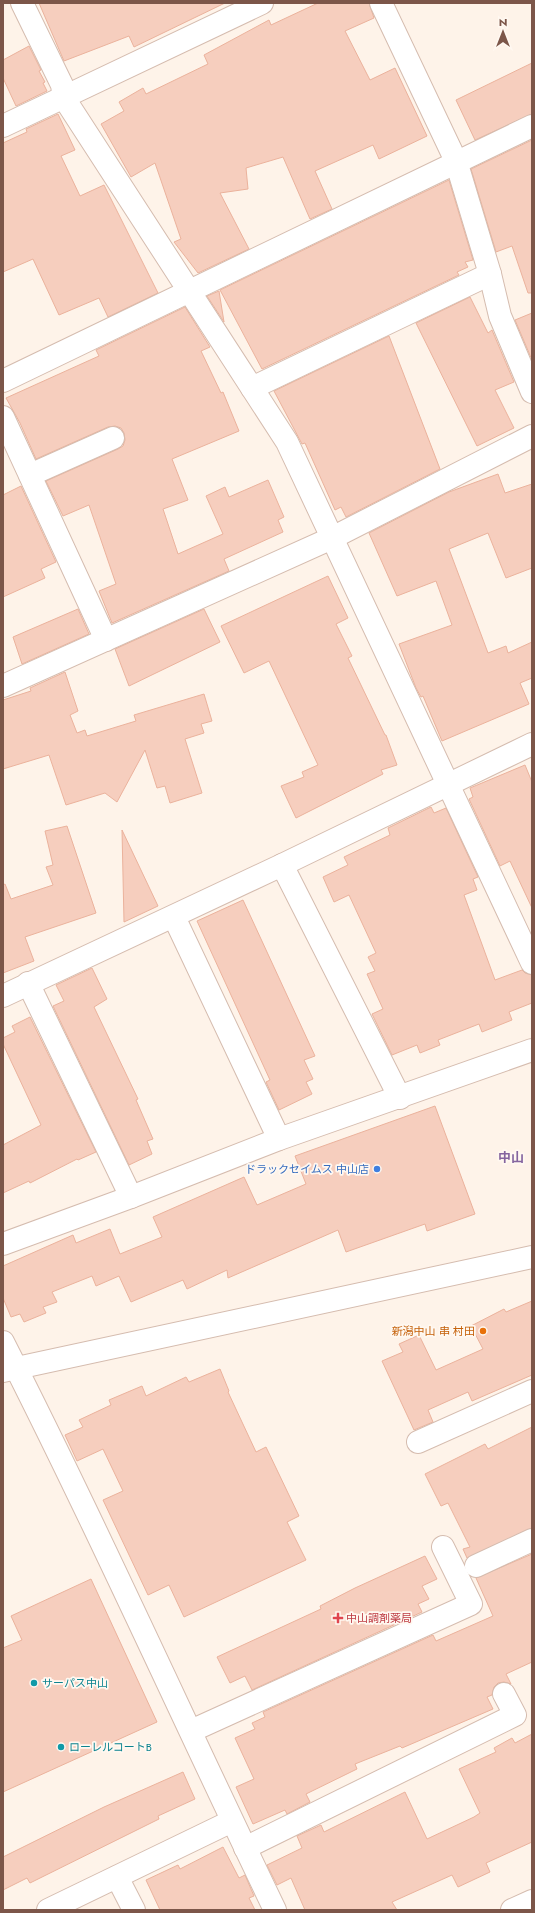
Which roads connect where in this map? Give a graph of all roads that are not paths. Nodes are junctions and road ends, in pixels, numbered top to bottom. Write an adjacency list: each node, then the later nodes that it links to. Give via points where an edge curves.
1 (22, 3): 4 (street, via 62,85)
2 (262, 3): 4 (street)
3 (381, 3): 7 (street)
4 (64, 98): 5 (street); 9 (street)
5 (3, 126)
6 (532, 126): 7 (street)
7 (456, 161): 8 (street); 9 (street)
8 (490, 274): 11 (street); 12 (street, via 500,316)
9 (190, 290): 10 (street); 11 (street)
10 (3, 381)
11 (252, 388): 17 (street, via 287,442)
12 (532, 392)
13 (3, 417): 16 (street)
14 (532, 436): 17 (street)
15 (113, 438): 16 (street)
16 (30, 475): 18 (street)
17 (332, 538): 18 (street); 21 (street)
18 (106, 640): 19 (street)
19 (3, 686)
20 (532, 744): 21 (street)
21 (448, 784): 22 (street); 24 (street)
22 (282, 865): 23 (street); 28 (street)
23 (174, 917): 25 (street); 29 (street)
24 (532, 963)
25 (28, 984): 26 (street); 30 (street)
26 (3, 996)
27 (532, 1050): 28 (street)
28 (400, 1098): 29 (street)
29 (279, 1138): 30 (street)
30 (131, 1197): 31 (street)
31 (3, 1244)
32 (532, 1257): 34 (street)
33 (3, 1342): 34 (street)
34 (10, 1370): 41 (street)
35 (532, 1391): 36 (street)
36 (418, 1442)
37 (532, 1540): 39 (street)
38 (443, 1547): 41 (street, via 471,1604)
39 (476, 1566)
40 (504, 1694): 43 (street, via 515,1715)
41 (191, 1731): 42 (street)
42 (232, 1821): 43 (street); 44 (street)
43 (245, 1848): 48 (street)
44 (118, 1877): 46 (street); 47 (street)
45 (532, 1901): 49 (street)
46 (48, 1910)
47 (134, 1910)
48 (275, 1910)
49 (512, 1910)

